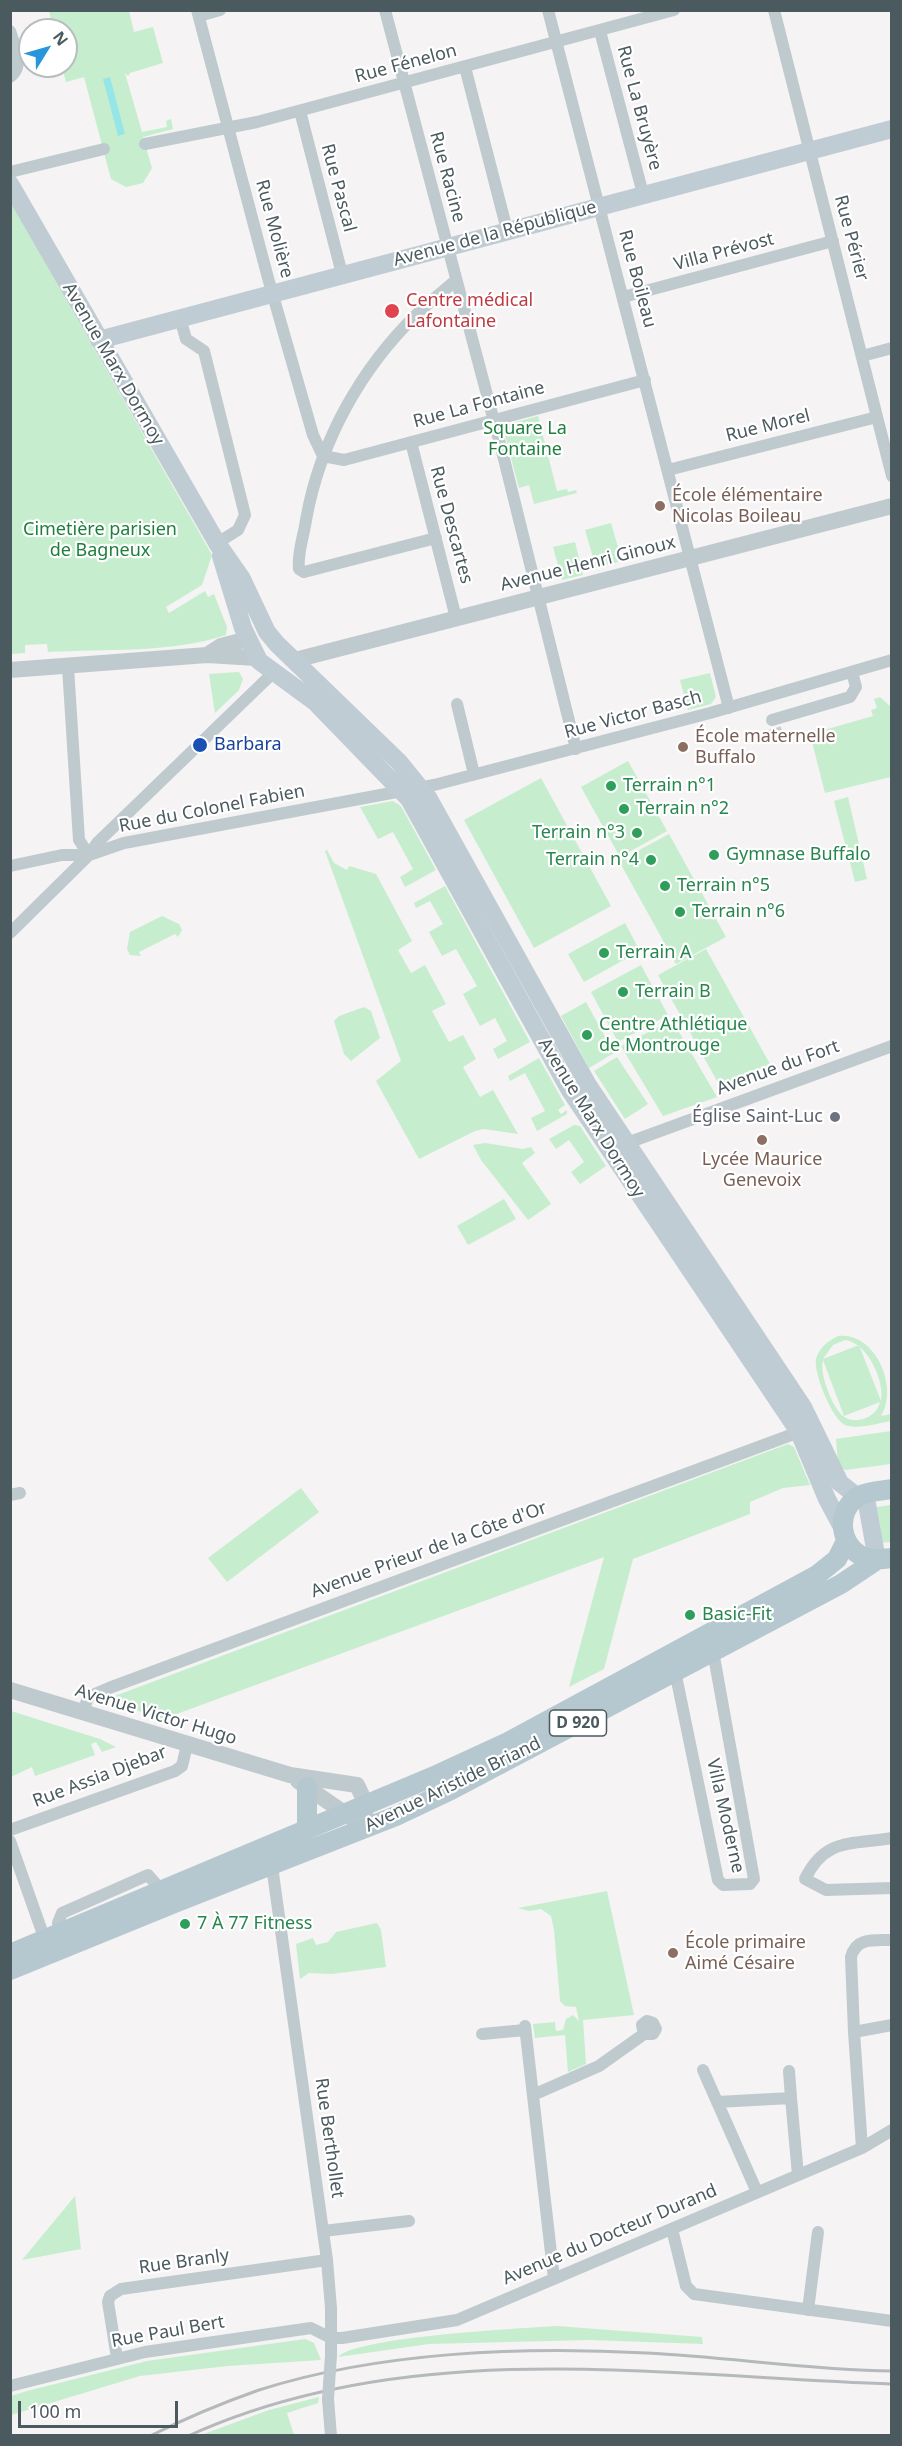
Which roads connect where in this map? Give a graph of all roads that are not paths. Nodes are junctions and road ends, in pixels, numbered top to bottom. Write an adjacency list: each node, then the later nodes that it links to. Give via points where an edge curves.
1 (220, 10): 6 (street)
2 (385, 10): 12 (street, Rue Racine)
3 (548, 10): 9 (street, Rue Boileau)
4 (675, 10): 8 (street, Rue Fénelon)
5 (774, 10): 18 (street, Rue Périer)
6 (198, 13): 14 (street, Rue Molière)
7 (10, 31): 11 (street, via 19,63)
8 (600, 31): 9 (street, Rue Fénelon); 21 (street, Rue La Bruyère)
9 (557, 42): 10 (street, Rue Fénelon); 22 (street, Rue Boileau)
10 (465, 67): 12 (street, Rue Fénelon); 23 (street)
11 (10, 77)
12 (404, 83): 13 (street, Rue Fénelon); 25 (street, Rue Racine)
13 (300, 111): 14 (street, Rue Fénelon); 26 (street, Rue Pascal)
14 (228, 127): 16 (street, Rue Fénelon); 28 (street, Rue Molière)
15 (891, 129): 18 (main road, Avenue de la République)
16 (145, 144)
17 (104, 149): 19 (street)
18 (809, 150): 21 (main road, Avenue de la République); 24 (street, Rue Périer)
19 (10, 172)
20 (10, 184): 31 (main road, Avenue Marx Dormoy)
21 (643, 194): 22 (main road, Avenue de la République)
22 (599, 206): 23 (main road, Avenue de la République); 29 (street, Rue Boileau)
23 (507, 231): 25 (main road, Avenue de la République)
24 (833, 241): 29 (street, Villa Prévost); 33 (street, Rue Périer)
25 (446, 247): 26 (main road, Avenue de la République); 27 (street, Rue Racine)
26 (342, 274): 28 (main road, Avenue de la République)
27 (456, 280): 36 (street, Rue Racine); 38 (street, via 417,313 381,355 346,406)
28 (273, 292): 30 (main road, Avenue de la République); 38 (street, Rue Molière, via 313,435)
29 (623, 297): 34 (street, Rue Boileau)
30 (180, 318): 31 (main road, Avenue de la République); 43 (street, via 186,339 204,351 245,515 238,530)
31 (99, 340): 43 (main road, Avenue Marx Dormoy)
32 (891, 348): 33 (street)
33 (862, 356): 35 (street, Rue Périer)
34 (645, 380): 36 (street, Rue La Fontaine); 39 (street, Rue Boileau)
35 (877, 417): 39 (street, Rue Morel); 40 (street, Rue Périer)
36 (494, 420): 37 (street, Rue La Fontaine); 45 (street, Rue Racine)
37 (411, 442): 38 (street, Rue La Fontaine, via 344,460); 42 (street, Rue Descartes)
38 (323, 456): 42 (street, via 298,566 304,572)
39 (668, 470): 44 (street, Rue Boileau)
40 (891, 476)
41 (891, 506): 44 (street, Avenue Henri Ginoux)
42 (436, 538): 46 (street, Rue Descartes)
43 (217, 543): 47 (main road, Avenue Marx Dormoy, via 242,579); 48 (main road, Avenue Marx Dormoy)
44 (690, 558): 45 (street, Avenue Henri Ginoux); 59 (street, Rue Boileau)
45 (539, 596): 46 (street, Avenue Henri Ginoux); 60 (street, Rue Racine)
46 (456, 618): 51 (street, Avenue Henri Ginoux)
47 (267, 632): 48 (main road); 51 (main road, Avenue Marx Dormoy)
48 (248, 639): 49 (street, via 221,646); 50 (main road, Avenue Marx Dormoy)
49 (207, 655): 50 (street); 53 (street)
50 (257, 658): 55 (main road, Avenue Marx Dormoy)
51 (293, 658): 55 (main road); 62 (main road, Avenue Marx Dormoy)
52 (891, 660): 56 (street, Rue Victor Basch)
53 (68, 667): 54 (street); 64 (street, via 79,840)
54 (10, 670)
55 (274, 672): 63 (main road, Avenue Marx Dormoy, via 315,702); 64 (street)
56 (852, 672): 57 (street, Rue Victor Basch); 57 (street, via 856,687 850,697 774,724)
57 (765, 698): 59 (street, Rue Victor Basch)
58 (457, 704): 61 (street)
59 (729, 708): 60 (street, Rue Victor Basch)
60 (576, 749): 61 (street, Rue Victor Basch)
61 (474, 774): 62 (street, Rue Victor Basch)
62 (422, 788): 63 (street, Rue du Colonel Fabien); 68 (main road, Avenue Marx Dormoy)
63 (403, 791): 64 (street, Rue du Colonel Fabien, via 124,843); 68 (main road, Avenue Marx Dormoy, via 569,1089)
64 (89, 855): 65 (street, Rue du Colonel Fabien, via 62,855); 66 (street)
65 (10, 866)
66 (10, 933)
67 (891, 1046): 68 (street, Avenue du Fort)
68 (618, 1146): 69 (main road, Avenue Marx Dormoy, via 803,1407)
69 (805, 1429): 71 (main road, Avenue Marx Dormoy, via 840,1483); 72 (main road, Avenue Marx Dormoy, via 826,1499); 77 (street, Avenue Prieur de la Côte d'Or, via 88,1696)
70 (891, 1489): 71 (main road)
71 (860, 1496): 72 (main road, Avenue Aristide Briand / D 920, via 847,1509); 73 (main road, via 870,1508)
72 (844, 1534): 73 (main road, via 860,1556); 81 (main road, Avenue Aristide Briand / D 920, via 840,1555 828,1567 754,1611 508,1742)
73 (884, 1559): 74 (main road, Avenue Aristide Briand / D 920)
74 (713, 1651): 75 (main road, Avenue Aristide Briand / D 920); 75 (street, Villa Moderne, via 754,1880 750,1884 723,1885 718,1880)
75 (675, 1671): 84 (main road, Avenue Aristide Briand / D 920, via 451,1790)
76 (10, 1690): 77 (street, Avenue Victor Hugo)
77 (83, 1713): 78 (street, Avenue Victor Hugo)
78 (187, 1745): 79 (street, Avenue Victor Hugo); 85 (street, Rue Assia Djebar, via 182,1766 175,1771)
79 (290, 1775): 80 (street, Avenue Victor Hugo); 81 (street, Avenue Victor Hugo, via 357,1785)
80 (308, 1787): 82 (street, Avenue Victor Hugo); 83 (main road)
81 (366, 1804): 82 (main road, Avenue Aristide Briand / D 920); 84 (street)
82 (346, 1812): 83 (main road, Avenue Aristide Briand / D 920); 84 (street, Avenue Victor Hugo)
83 (307, 1829): 88 (main road, Avenue Aristide Briand / D 920)
84 (364, 1829): 88 (main road, Avenue Aristide Briand / D 920)
85 (10, 1830)
86 (891, 1838): 89 (street, via 828,1848 805,1879 826,1890)
87 (10, 1841): 90 (street)
88 (270, 1856): 90 (main road, Avenue Aristide Briand / D 920, via 162,1890); 93 (main road, Avenue Aristide Briand / D 920); 109 (street, Rue Berthollet)
89 (891, 1888)
90 (52, 1937): 92 (main road, Avenue Aristide Briand / D 920)
91 (891, 1940): 95 (street, via 866,1941 853,1950)
92 (15, 1949)
93 (10, 1970)
94 (891, 2025): 95 (street)
95 (854, 2032): 104 (street)
96 (482, 2034): 100 (street, via 525,2028)
97 (644, 2034): 100 (street, via 599,2066)
98 (704, 2070): 102 (street)
99 (789, 2072): 101 (street)
100 (533, 2095): 112 (street)
101 (791, 2098): 102 (street); 105 (street)
102 (717, 2102): 106 (street)
103 (891, 2130): 104 (street, Avenue du Docteur Durand)
104 (862, 2148): 105 (street, Avenue du Docteur Durand)
105 (798, 2175): 106 (street, Avenue du Docteur Durand)
106 (757, 2192): 108 (street, Avenue du Docteur Durand)
107 (409, 2221): 109 (street)
108 (672, 2229): 112 (street, Avenue du Docteur Durand); 113 (street, via 686,2286 694,2294)
109 (323, 2231): 111 (street, Rue Berthollet)
110 (818, 2232): 113 (street)
111 (327, 2260): 115 (street, Rue Berthollet); 116 (street, Rue Branly, via 121,2289 108,2302)
112 (554, 2279): 115 (street, Avenue du Docteur Durand, via 457,2320)
113 (808, 2310): 114 (street)
114 (891, 2321)
115 (332, 2338): 116 (street, Rue Paul Bert, via 311,2328); 118 (street, Rue Berthollet, bridge, via 328,2399)
116 (117, 2358): 117 (street, Rue Paul Bert)
117 (10, 2386)
118 (331, 2436)

